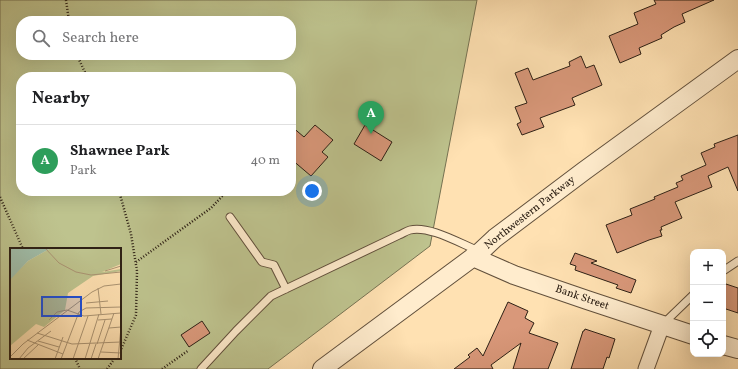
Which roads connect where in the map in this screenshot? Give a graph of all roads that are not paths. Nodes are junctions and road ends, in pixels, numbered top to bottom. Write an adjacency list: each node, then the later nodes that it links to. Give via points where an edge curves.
1 (738, 59): 3 (street, Northwestern Parkway, via 584,171)
2 (230, 217): 6 (lane, via 262,262 274,265)
3 (477, 254): 6 (lane, via 437,233 412,230); 8 (street, Bank Street, via 514,275); 13 (street, Northwestern Parkway)
4 (738, 261): 5 (lane)
5 (726, 269)
6 (286, 289): 12 (lane, via 271,296)
7 (690, 298): 8 (lane)
8 (662, 325): 9 (street, Bank Street); 14 (street)
9 (690, 334)
10 (726, 346): 11 (street)
11 (738, 349)
12 (200, 369)
13 (322, 369)
14 (646, 369)

